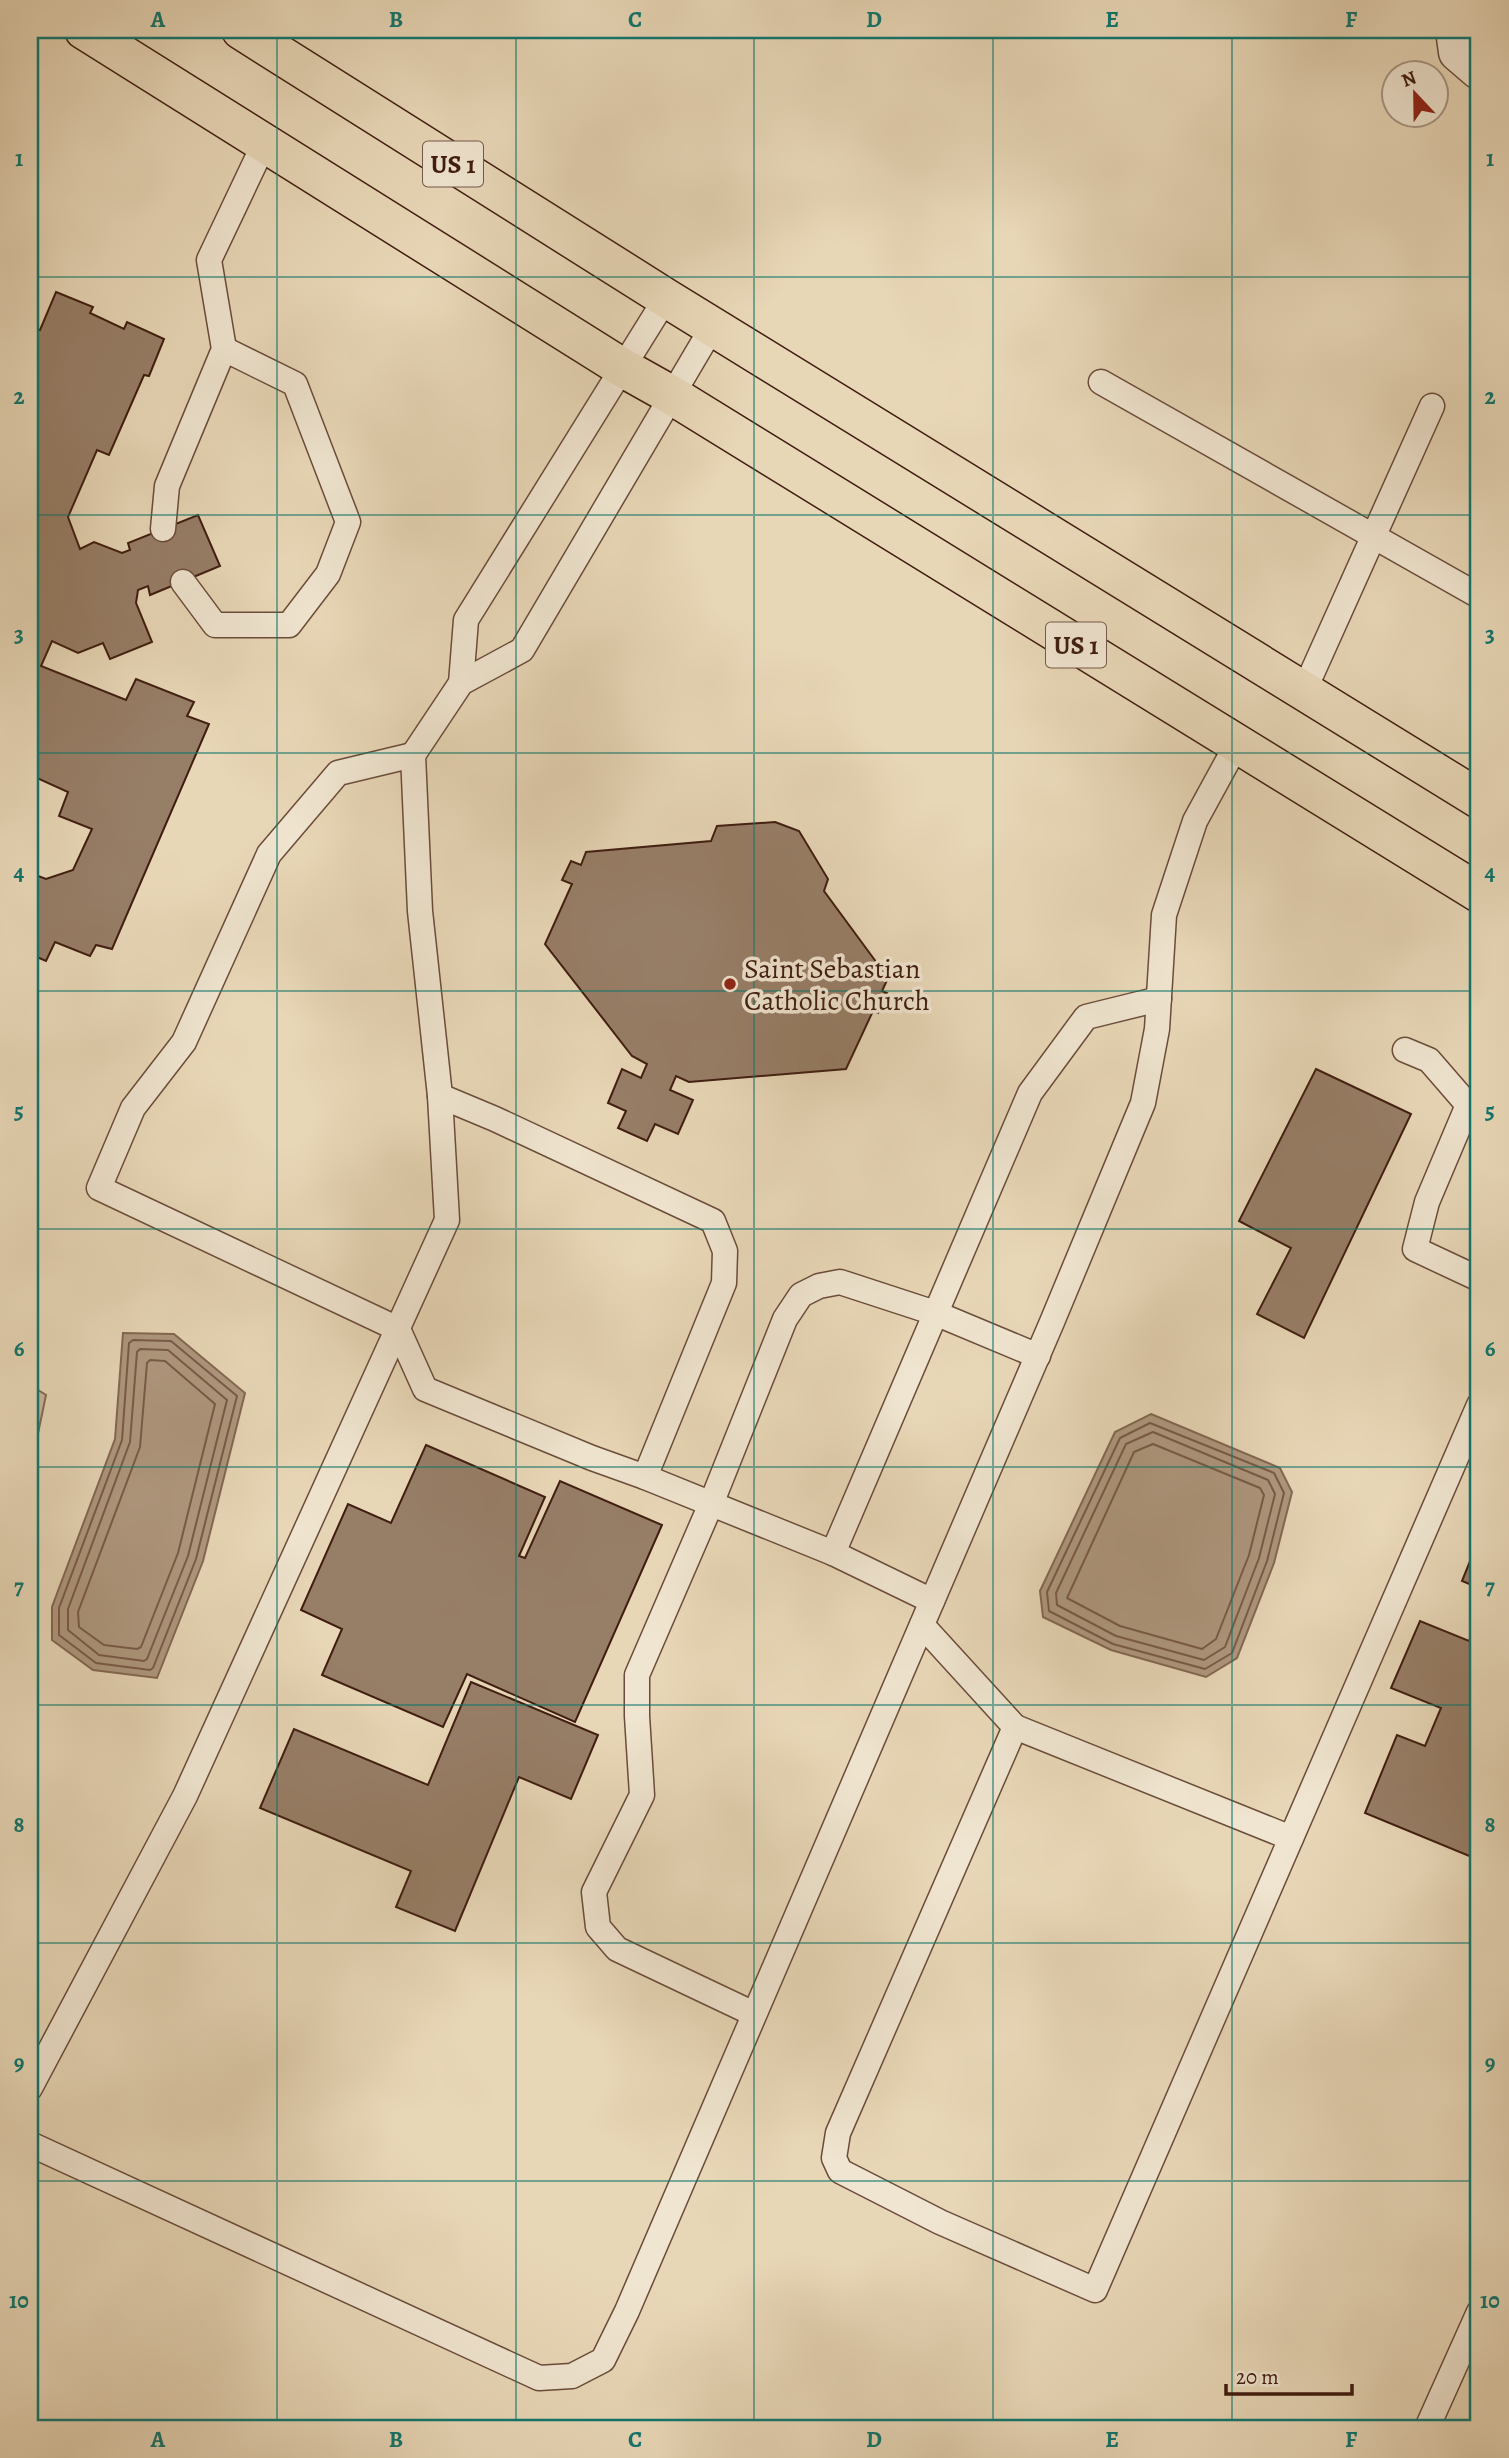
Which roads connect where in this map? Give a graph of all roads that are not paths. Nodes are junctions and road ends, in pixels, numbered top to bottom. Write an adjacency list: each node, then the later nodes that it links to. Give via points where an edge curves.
1 (84, 30): 5 (main road, US 1)
2 (241, 30): 6 (main road, US 1)
3 (1455, 30): 4 (street, via 1458,52)
4 (1479, 70)
5 (264, 144): 8 (lane, via 209,260); 9 (main road, US 1)
6 (666, 298): 7 (main road, US 1); 9 (lane)
7 (713, 327): 11 (lane); 18 (main road, US 1)
8 (224, 349): 13 (lane, via 167,486); 15 (lane, via 295,384 348,522 328,574 289,625 215,625)
9 (623, 368): 11 (main road, US 1); 17 (lane, via 466,620)
10 (1101, 382): 14 (lane)
11 (673, 396): 17 (lane, via 522,650); 19 (main road, US 1)
12 (1432, 406): 14 (lane)
13 (163, 529)
14 (1373, 537): 16 (lane); 18 (lane)
15 (183, 582)
16 (1479, 596)
17 (461, 683): 20 (lane)
18 (1304, 691): 21 (main road, US 1)
19 (1237, 744): 22 (main road, US 1); 23 (lane, via 1195,821 1164,915)
20 (413, 755): 25 (lane, via 420,911); 28 (lane, via 338,773 269,854 184,1042 133,1108 99,1188)
21 (1479, 799)
22 (1479, 893)
23 (1159, 999): 27 (lane, via 1086,1017 1030,1093); 29 (lane, via 1143,1102)
24 (1405, 1050): 26 (lane, via 1429,1060 1468,1105 1427,1202 1415,1249)
25 (440, 1096): 28 (lane, via 447,1220); 31 (lane, via 713,1221 725,1251 724,1283)
26 (1479, 1279)
27 (935, 1313): 29 (lane); 32 (lane, via 840,1282 801,1295 785,1320); 33 (lane)
28 (398, 1329): 31 (lane, via 425,1389); 39 (lane, via 185,1796)
29 (1038, 1356): 34 (lane)
30 (1479, 1405): 37 (lane)
31 (645, 1477): 32 (lane)
32 (711, 1504): 33 (lane); 38 (lane, via 637,1675 642,1794 594,1892 598,1927 617,1949)
33 (833, 1553): 34 (lane)
34 (932, 1601): 35 (lane)
35 (922, 1625): 36 (lane); 38 (lane)
36 (1015, 1727): 37 (lane); 37 (lane, via 838,2133 834,2158 840,2171 890,2197 1095,2290)
37 (1291, 1838)
38 (754, 2014): 40 (lane, via 603,2360 572,2376 539,2378)
39 (30, 2088)
40 (30, 2144)
41 (1479, 2312): 42 (lane)
42 (1427, 2428)

